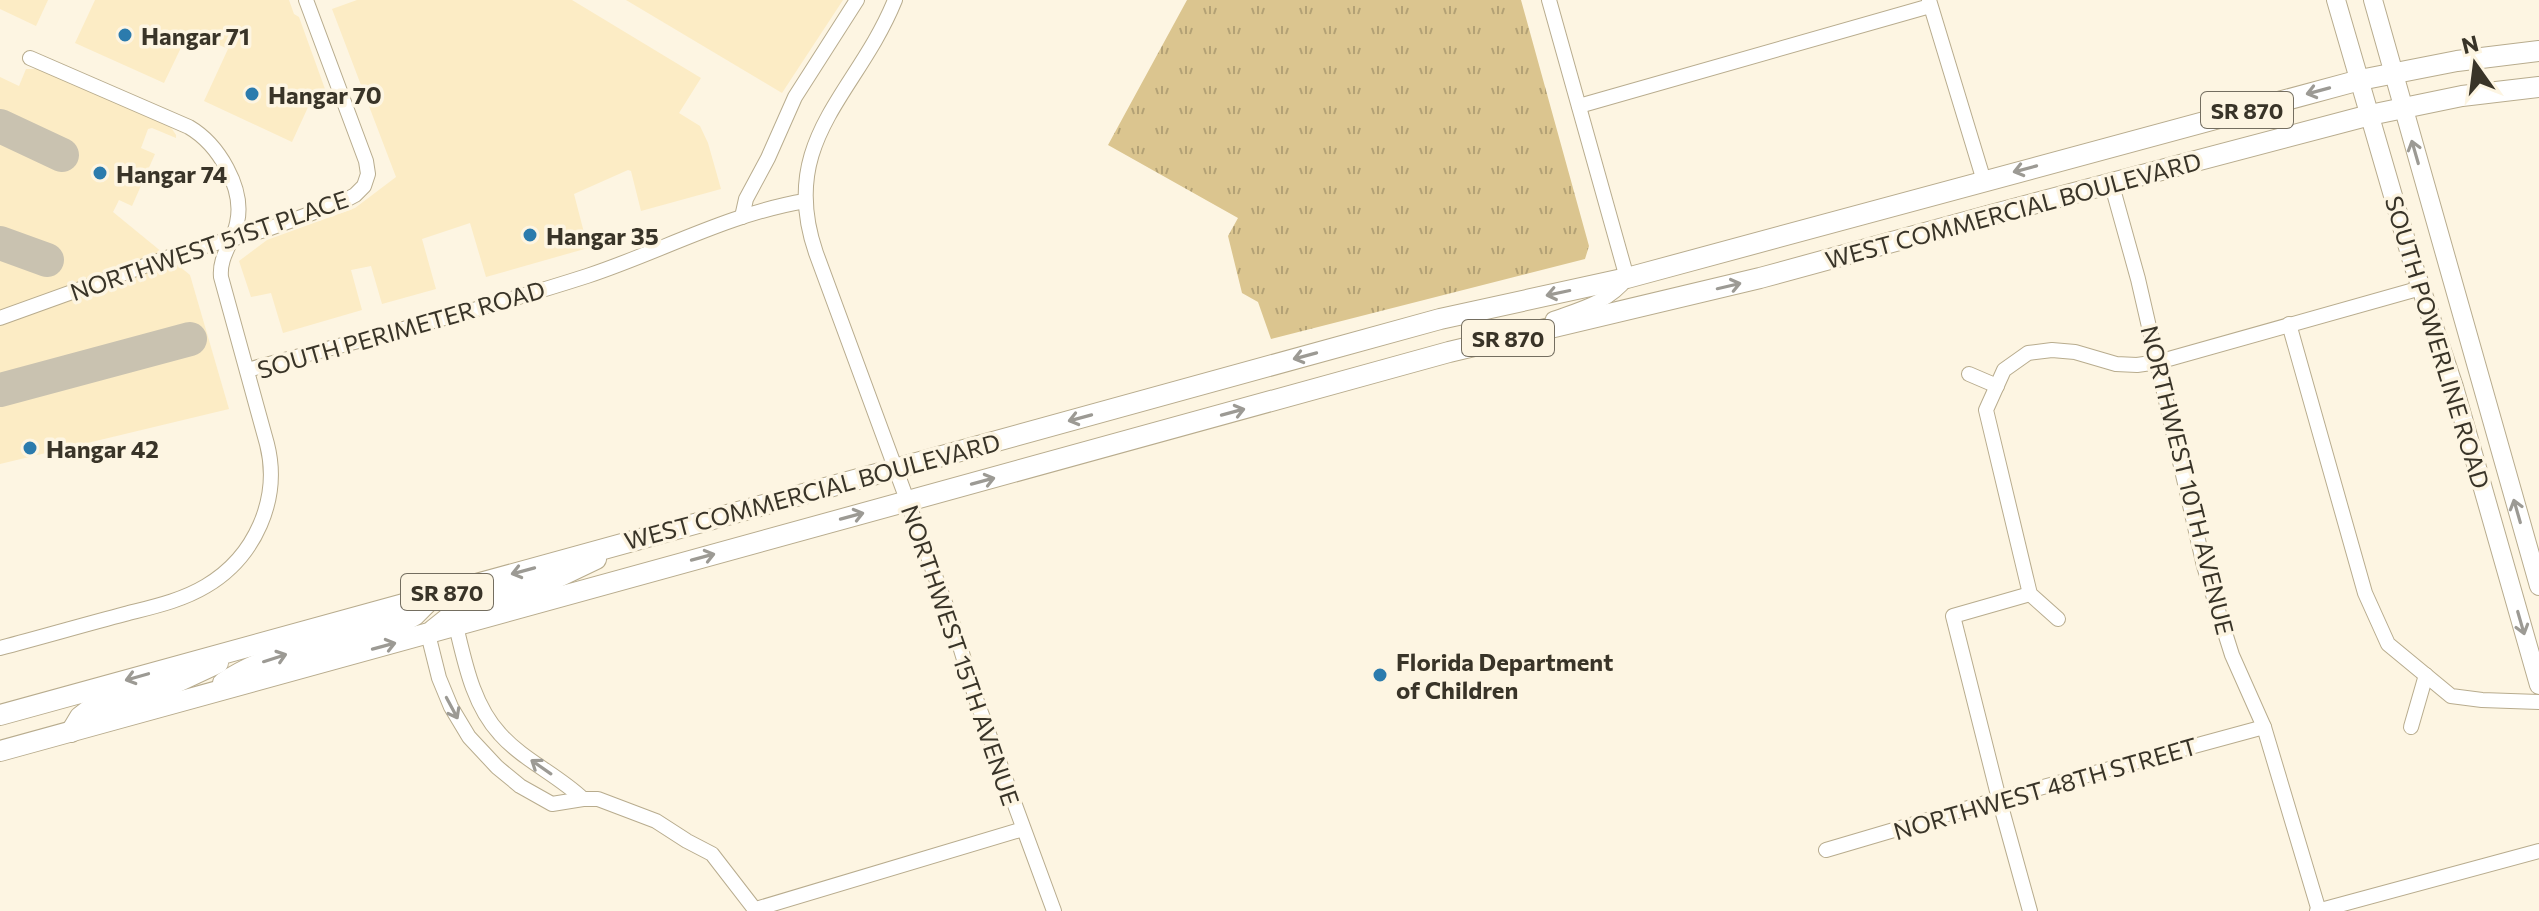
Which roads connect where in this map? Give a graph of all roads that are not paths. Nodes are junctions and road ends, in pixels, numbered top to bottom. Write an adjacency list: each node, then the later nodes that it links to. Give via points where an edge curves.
1 (306, 0): 21 (street, NORTHWEST 51ST PLACE, via 364,155 367,180 348,199)
2 (857, 0): 20 (street, via 795,97)
3 (895, 0): 18 (street, NORTHWEST 15TH AVENUE, via 817,137)
4 (1549, 0): 13 (street)
5 (2336, 0): 11 (main road, SOUTH POWERLINE ROAD)
6 (2373, 0): 10 (main road, SOUTH POWERLINE ROAD)
7 (1930, 3): 13 (street); 16 (street)
8 (2539, 51): 10 (highway, WEST COMMERCIAL BOULEVARD / SR 870)
9 (30, 58): 21 (street, via 204,137 236,192)
10 (2394, 73): 11 (highway, WEST COMMERCIAL BOULEVARD / SR 870); 14 (main road, SOUTH POWERLINE ROAD)
11 (2360, 80): 15 (main road, SOUTH POWERLINE ROAD); 16 (highway, WEST COMMERCIAL BOULEVARD / SR 870, one-way to 16)
12 (2539, 87): 14 (highway, WEST COMMERCIAL BOULEVARD / SR 870)
13 (1579, 106): 22 (street)
14 (2403, 108): 15 (highway, WEST COMMERCIAL BOULEVARD / SR 870); 35 (main road, SOUTH POWERLINE ROAD, one-way to 14)
15 (2370, 115): 17 (highway, WEST COMMERCIAL BOULEVARD / SR 870); 23 (main road, SOUTH POWERLINE ROAD)
16 (1984, 181): 19 (highway, WEST COMMERCIAL BOULEVARD / SR 870)
17 (2111, 182): 24 (highway, WEST COMMERCIAL BOULEVARD / SR 870, one-way to 17); 28 (street, NORTHWEST 10TH AVENUE)
18 (805, 201): 20 (street, SOUTH PERIMETER ROAD); 32 (street, NORTHWEST 15TH AVENUE, via 812,241)
19 (1867, 213): 22 (highway, WEST COMMERCIAL BOULEVARD / SR 870); 24 (highway, via 1785,247 1682,276 1675,282)
20 (742, 217): 29 (street, SOUTH PERIMETER ROAD, via 553,287)
21 (232, 239): 25 (street, NORTHWEST 51ST PLACE); 29 (street, via 221,272)
22 (1627, 278): 27 (street, WEST COMMERCIAL BOULEVARD, via 1618,291 1597,303); 32 (highway, WEST COMMERCIAL BOULEVARD / SR 870, one-way to 32, via 1440,319)
23 (2421, 288): 26 (street); 44 (main road, SOUTH POWERLINE ROAD, one-way to 44)
24 (1675, 299): 27 (highway, WEST COMMERCIAL BOULEVARD / SR 870)
25 (0, 318)
26 (2289, 324): 28 (street); 43 (street, via 2365,593 2388,644)
27 (1489, 342): 33 (highway, WEST COMMERCIAL BOULEVARD / SR 870, one-way to 27)
28 (2158, 362): 31 (street, via 2116,364 2075,352 2028,353 2004,370); 48 (street, NORTHWEST 10TH AVENUE, via 2204,566 2232,655)
29 (247, 370): 42 (street, SOUTH PERIMETER ROAD, via 271,470 260,525 237,561 205,587 178,599)
30 (1969, 374): 31 (street)
31 (1997, 386): 36 (street, via 1986,410)
32 (895, 468): 33 (street, NORTHWEST 15TH AVENUE); 34 (highway, WEST COMMERCIAL BOULEVARD / SR 870)
33 (907, 501): 39 (highway, WEST COMMERCIAL BOULEVARD / SR 870, one-way to 33); 54 (street, NORTHWEST 15TH AVENUE)
34 (623, 543): 37 (highway, WEST COMMERCIAL BOULEVARD / SR 870, one-way to 37); 40 (highway, via 557,578 463,606)
35 (2539, 586)
36 (2030, 594): 38 (street); 53 (street, via 1953,616)
37 (434, 595): 41 (highway, WEST COMMERCIAL BOULEVARD / SR 870); 45 (highway, one-way to 37, via 264,661 401,623)
38 (2058, 619)
39 (456, 626): 40 (highway, WEST COMMERCIAL BOULEVARD / SR 870); 52 (street, one-way to 39, via 499,734 472,687)
40 (428, 634): 45 (highway, WEST COMMERCIAL BOULEVARD / SR 870, one-way to 40); 52 (street, one-way to 52, via 446,698 482,753 520,786 552,804)
41 (249, 645): 47 (highway, WEST COMMERCIAL BOULEVARD / SR 870, one-way to 47); 50 (highway, via 171,685 89,709)
42 (0, 648)
43 (2426, 675): 46 (street, via 2451,696); 49 (street)
44 (2539, 685)
45 (206, 694): 50 (highway, WEST COMMERCIAL BOULEVARD / SR 870)
46 (2539, 702)
47 (0, 715)
48 (2264, 727): 53 (street, NORTHWEST 48TH STREET); 60 (street, NORTHWEST 10TH AVENUE)
49 (2411, 727)
50 (71, 732): 51 (highway, WEST COMMERCIAL BOULEVARD / SR 870)
51 (0, 751)
52 (583, 799): 57 (street, via 598,799 656,821 712,854)
53 (1999, 799): 55 (street, NORTHWEST 48TH STREET); 59 (street)
54 (1023, 829): 57 (street); 58 (street, NORTHWEST 15TH AVENUE)
55 (1826, 850)
56 (2539, 851): 60 (street)
57 (756, 910)
58 (1054, 911)
59 (2030, 911)
60 (2318, 911)

